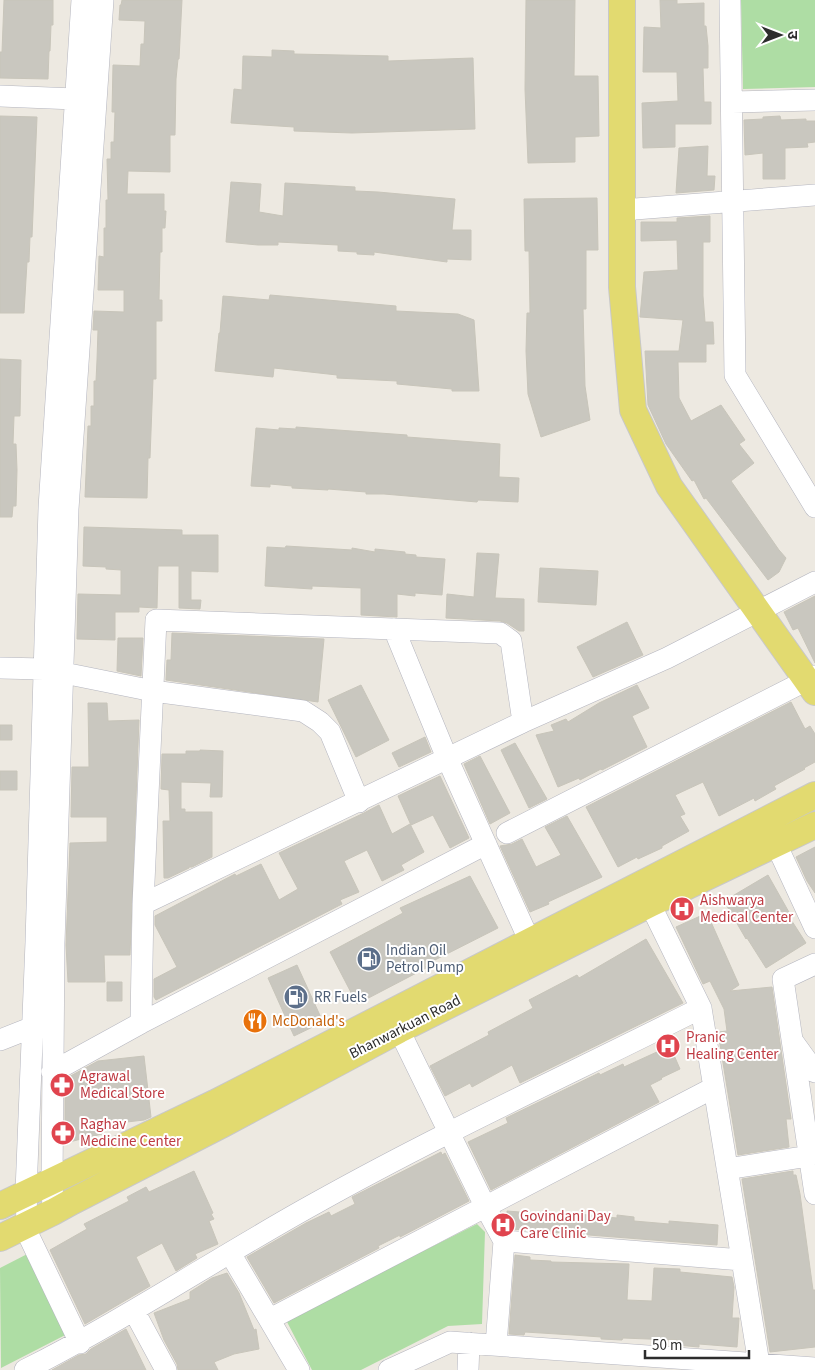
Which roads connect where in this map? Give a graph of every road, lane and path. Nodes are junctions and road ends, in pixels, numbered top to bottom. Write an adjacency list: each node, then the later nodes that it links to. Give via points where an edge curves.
1 (82, 0): 6 (street)
2 (103, 0): 17 (street, via 68,509)
3 (622, 0): 11 (main road)
4 (730, 0): 8 (street)
5 (0, 96): 6 (street)
6 (75, 99): 17 (street, via 49,508)
7 (815, 100): 8 (street)
8 (732, 102): 10 (street)
9 (815, 195): 10 (street)
10 (733, 201): 11 (street); 12 (street, via 734,375)
11 (622, 210): 14 (main road, via 622,287 632,410 669,486)
12 (815, 507)
13 (815, 582): 14 (street)
14 (757, 611): 18 (main road); 20 (street, via 667,658)
15 (394, 629): 19 (street, via 156,620); 20 (street, via 500,633 506,636 511,641); 21 (street)
16 (0, 668): 17 (street)
17 (53, 671): 19 (street); 35 (street); 39 (street)
18 (813, 684): 25 (street)
19 (153, 691): 23 (street, via 303,711 330,732); 28 (street)
20 (523, 722): 21 (street)
21 (448, 758): 23 (street); 26 (street)
22 (815, 795): 31 (main road, Bhanwarkuan Road)
23 (359, 802): 28 (street)
24 (815, 825): 27 (main road, Bhanwarkuan Road)
25 (507, 833)
26 (486, 844): 31 (street); 34 (street)
27 (776, 844): 29 (main road, Bhanwarkuan Road); 30 (street)
28 (143, 904): 34 (street)
29 (650, 904): 33 (street); 36 (main road, Bhanwarkuan Road)
30 (815, 928)
31 (530, 942): 45 (main road, Bhanwarkuan Road, via 215,1103)
32 (815, 964): 38 (street, via 783,979)
33 (701, 1008): 41 (street); 42 (street)
34 (141, 1023): 39 (street)
35 (33, 1027): 37 (street); 46 (street)
36 (399, 1030): 42 (street); 50 (main road, Bhanwarkuan Road)
37 (0, 1040)
38 (792, 1041): 40 (street); 43 (street)
39 (52, 1072): 45 (street)
40 (815, 1072)
41 (713, 1088): 44 (street); 49 (street)
42 (448, 1132): 49 (street); 54 (street)
43 (809, 1156): 44 (street); 47 (street)
44 (727, 1169): 55 (street)
45 (52, 1182): 46 (main road, Bhanwarkuan Road); 50 (street)
46 (26, 1192): 48 (main road, Bhanwarkuan Road); 51 (street)
47 (815, 1194)
48 (0, 1206)
49 (485, 1206): 53 (street); 57 (street)
50 (54, 1212): 51 (main road, Bhanwarkuan Road)
51 (26, 1225): 52 (main road, Bhanwarkuan Road); 58 (street)
52 (0, 1238)
53 (504, 1241): 55 (street); 60 (street)
54 (230, 1253): 56 (street); 57 (street)
55 (742, 1260): 61 (street)
56 (134, 1311): 58 (street); 64 (street)
57 (270, 1319): 65 (street)
58 (80, 1343): 63 (street)
59 (469, 1343): 60 (street); 66 (street, via 450,1342); 67 (street)
60 (496, 1345): 61 (street)
61 (759, 1364): 62 (street)
62 (815, 1368)
63 (26, 1370)
64 (166, 1370)
65 (299, 1370)
66 (389, 1370)
67 (468, 1370)

